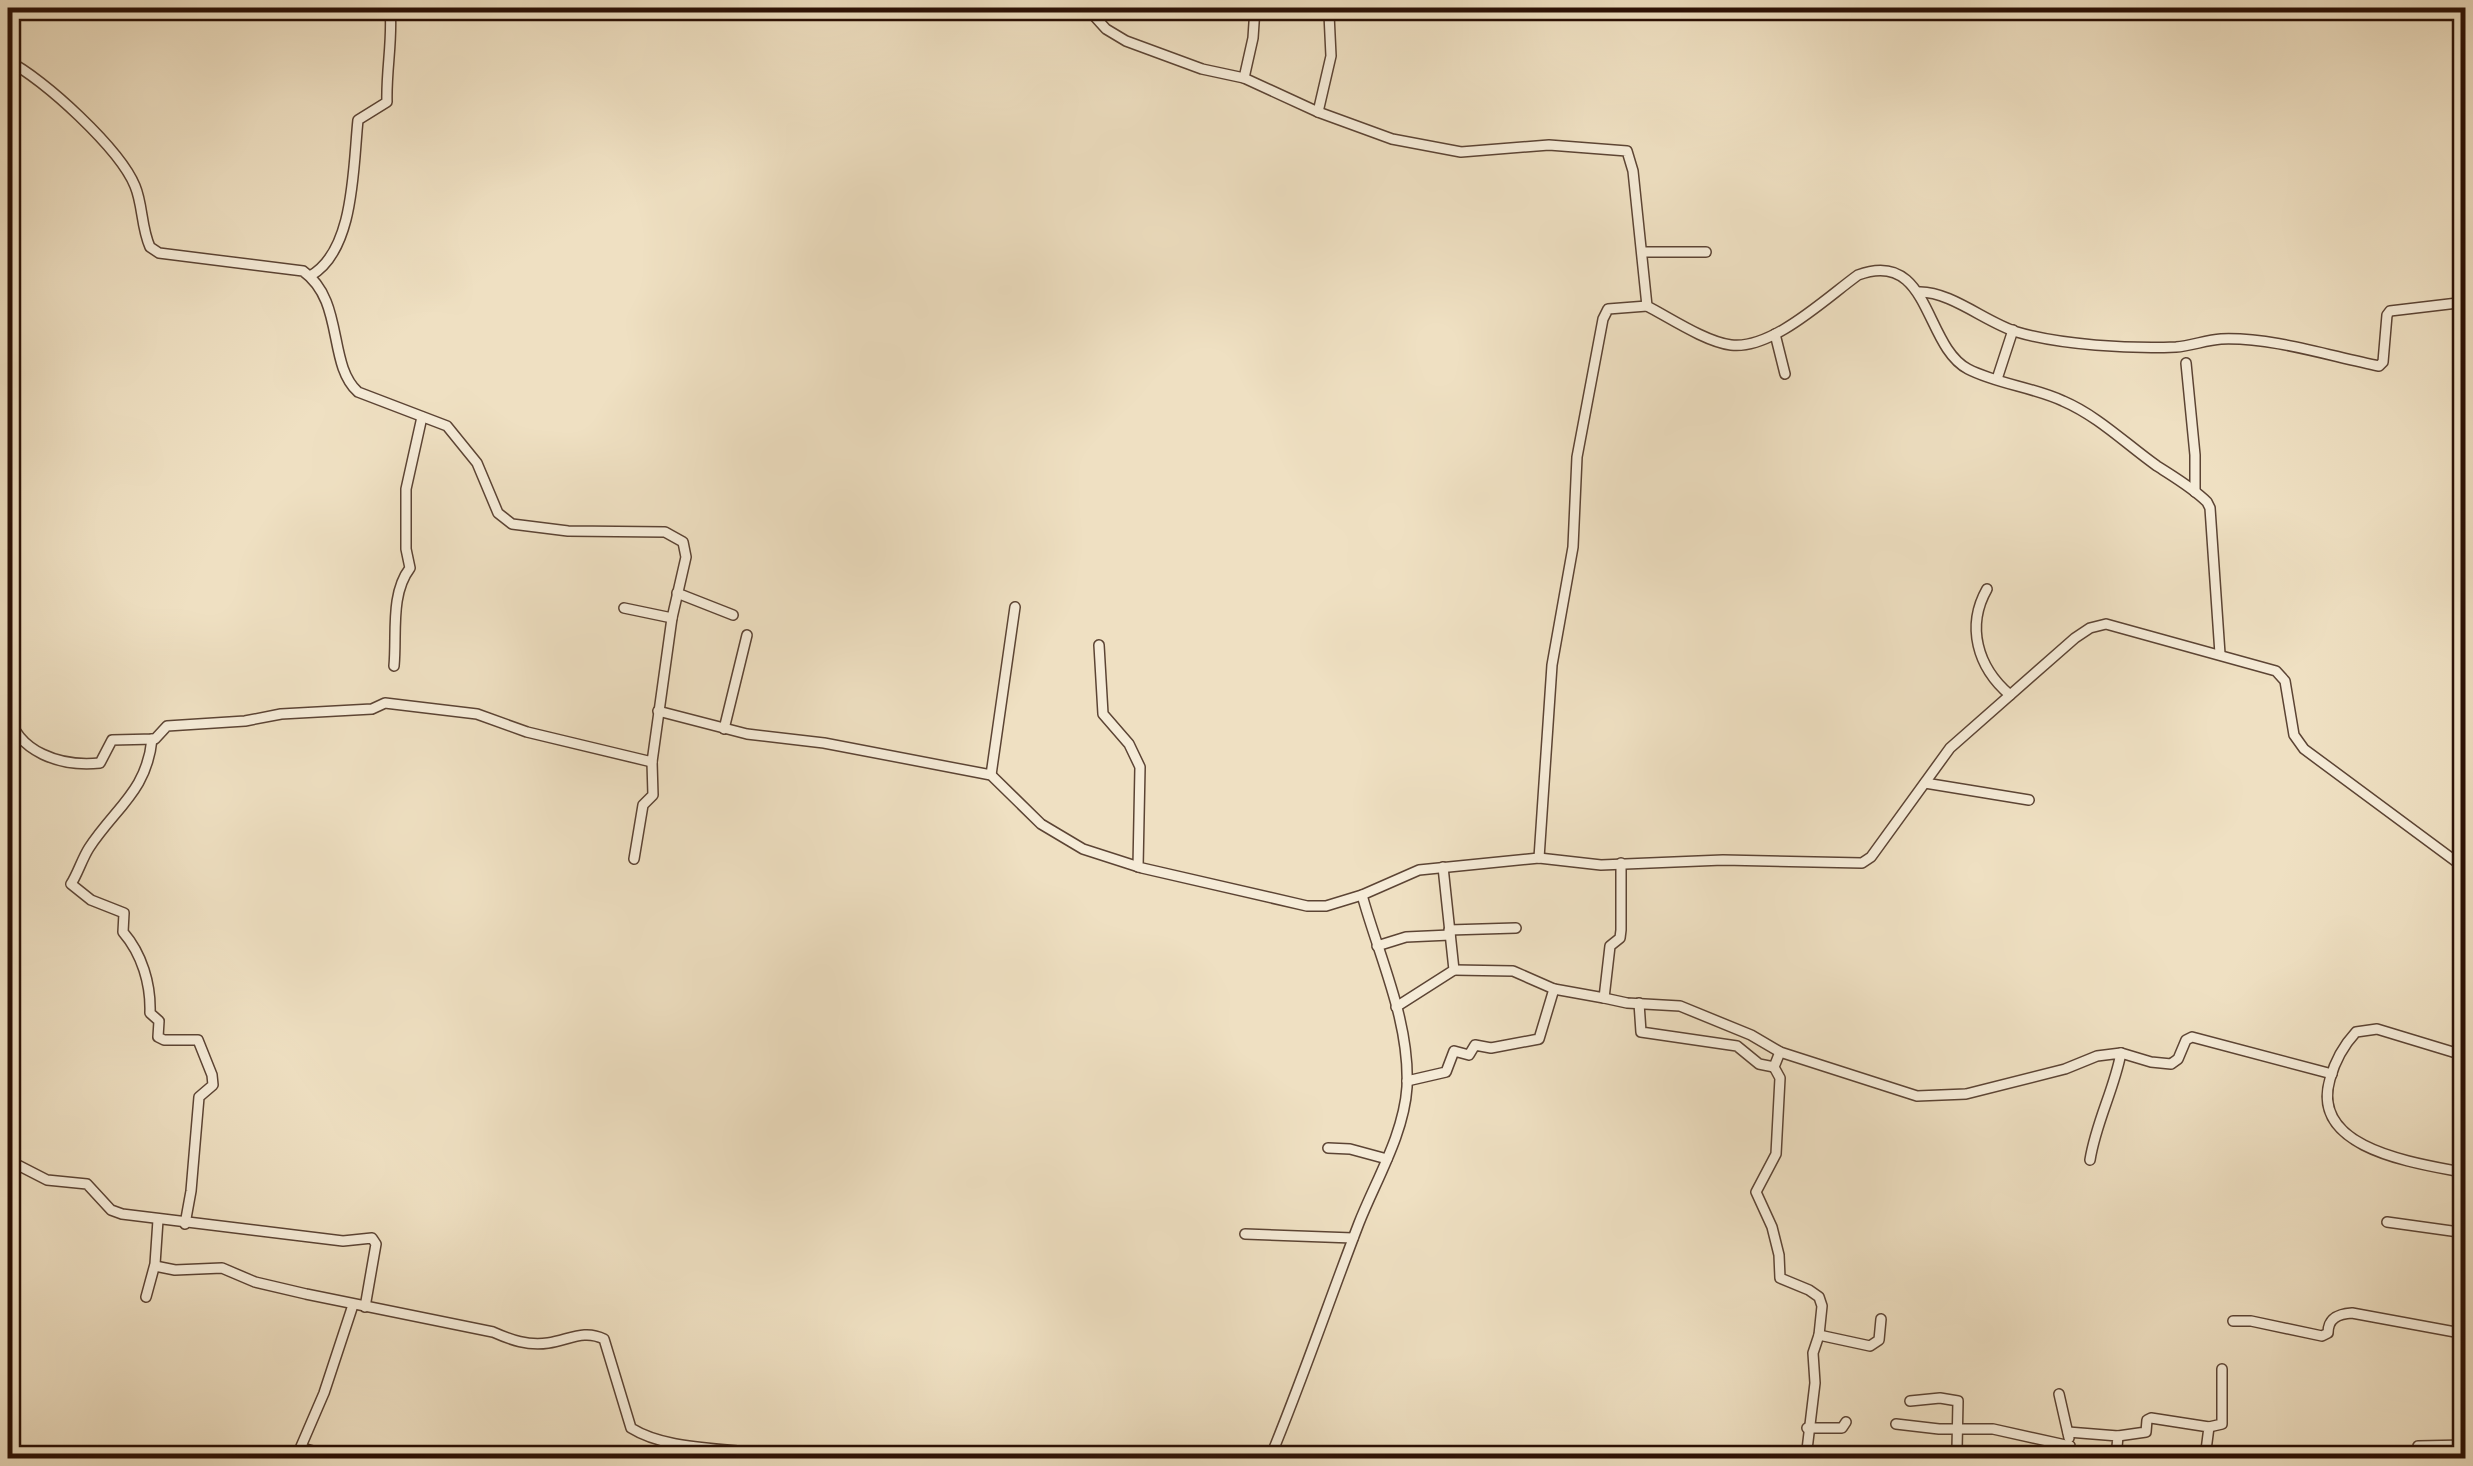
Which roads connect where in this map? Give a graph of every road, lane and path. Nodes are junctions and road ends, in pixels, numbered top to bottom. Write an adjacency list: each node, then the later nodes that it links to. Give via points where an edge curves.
1 (390, 8): 10 (street, via 387,102 358,120 344,225 324,268)
2 (1087, 8): 6 (street, via 1126,41)
3 (1255, 8): 6 (street)
4 (1330, 14): 7 (street, via 1331,56)
5 (8, 61): 10 (street, via 120,159 137,191 150,247)
6 (1244, 78): 7 (street)
7 (1318, 112): 8 (street, via 1440,150 1549,145 1627,151)
8 (1642, 252): 9 (street); 13 (street)
9 (1706, 252)
10 (310, 276): 19 (street, via 333,320 348,383)
11 (1920, 292): 14 (street); 15 (street, via 1885,270 1871,270); 18 (street, via 1955,358)
12 (2466, 302): 14 (street, via 2390,311 2379,366 2266,343 2103,345)
13 (1647, 306): 15 (street, via 1717,342 1748,345); 40 (street, via 1608,309 1603,319 1577,457 1572,548 1552,665)
14 (2013, 330): 18 (street)
15 (1775, 334): 17 (street)
16 (2186, 363): 20 (street)
17 (1785, 374)
18 (1997, 379): 20 (street, via 2090,414)
19 (422, 416): 22 (street, via 447,426 462,442 498,513 512,524 678,537 686,557); 30 (street, via 406,489 410,568 398,596)
20 (2195, 492): 29 (street, via 2210,508)
21 (1987, 588): 31 (street, via 1975,614 1979,646 1986,670)
22 (677, 593): 25 (street); 26 (street)
23 (1015, 607): 37 (street)
24 (624, 608): 26 (street)
25 (733, 615)
26 (672, 618): 33 (street)
27 (747, 636): 34 (street)
28 (1099, 645): 43 (street, via 1102,714 1140,767)
29 (2220, 654): 31 (street, via 2097,625); 45 (street, via 2282,675 2294,734 2304,749)
30 (394, 666)
31 (2010, 695): 38 (street, via 1950,748)
32 (8, 711): 35 (street, via 14,732 54,761 95,764 114,739)
33 (658, 711): 34 (street); 36 (street)
34 (724, 729): 37 (street)
35 (152, 740): 36 (street, via 167,726 372,710 381,703 477,714); 68 (street, via 138,788 90,848 72,884 124,913 124,932 150,987 150,1013 160,1021 158,1036 198,1040 212,1075 212,1085 198,1096)
36 (652, 762): 41 (street, via 653,795 644,805)
37 (990, 774): 43 (street, via 1061,838)
38 (1925, 783): 39 (street); 42 (street, via 1862,863)
39 (2029, 800)
40 (1539, 858): 42 (street); 44 (street)
41 (634, 860)
42 (1621, 864): 52 (street, via 1620,938 1610,946)
43 (1138, 867): 46 (street, via 1307,906)
44 (1443, 867): 46 (street, via 1419,870); 48 (street)
45 (2466, 869)
46 (1362, 895): 49 (street)
47 (1516, 928): 48 (street)
48 (1449, 932): 49 (street); 50 (street)
49 (1377, 946): 54 (street)
50 (1454, 970): 51 (street, via 1512,971); 54 (street)
51 (1554, 989): 52 (street); 60 (street, via 1539,1038 1475,1046 1469,1056 1454,1052 1446,1072)
52 (1604, 998): 53 (street)
53 (1639, 1003): 55 (street, via 1680,1006); 58 (street, via 1641,1032 1723,1042)
54 (1396, 1007): 60 (street)
55 (1780, 1052): 56 (street, via 1916,1096 1966,1094); 58 (street)
56 (2121, 1053): 59 (street, via 2172,1064 2192,1037); 64 (street)
57 (2466, 1056): 59 (street, via 2365,1030 2347,1042)
58 (1774, 1067): 79 (street, via 1780,1078 1776,1154 1756,1192 1772,1228 1780,1278 1821,1301)
59 (2332, 1074): 65 (street, via 2326,1108 2342,1130 2386,1155)
60 (1406, 1081): 62 (street)
61 (1328, 1148): 62 (street)
62 (1387, 1159): 71 (street)
63 (8, 1160): 66 (street, via 47,1180 87,1184 111,1210)
64 (2090, 1160)
65 (2466, 1174)
66 (158, 1220): 68 (street); 72 (street)
67 (2387, 1222): 69 (street)
68 (185, 1224): 75 (street, via 343,1241 372,1238)
69 (2466, 1232)
70 (1245, 1234): 71 (street)
71 (1353, 1238): 98 (street)
72 (155, 1266): 73 (street); 74 (street, via 222,1268)
73 (146, 1296)
74 (352, 1305): 75 (street); 93 (street)
75 (364, 1307): 97 (street, via 533,1344 598,1335 631,1428 670,1442)
76 (1880, 1319): 79 (street, via 1879,1340 1870,1346)
77 (2233, 1321): 78 (street, via 2322,1336 2334,1318 2352,1313)
78 (2466, 1334)
79 (1819, 1335): 86 (street)
80 (2222, 1369): 85 (street, via 2222,1424)
81 (2059, 1394): 88 (street)
82 (1910, 1401): 87 (street, via 1955,1399)
83 (1846, 1422): 86 (street, via 1842,1428)
84 (1896, 1424): 87 (street)
85 (2210, 1427): 89 (street, via 2151,1418 2146,1432); 102 (street)
86 (1808, 1428): 99 (street)
87 (1959, 1429): 91 (street, via 1993,1429); 94 (street)
88 (2068, 1432): 89 (street); 91 (street)
89 (2118, 1436): 101 (street)
90 (2466, 1445): 92 (street)
91 (2070, 1446): 100 (street)
92 (2418, 1446)
93 (302, 1448): 95 (street); 96 (street)
94 (1958, 1449)
95 (296, 1458)
96 (339, 1458)
97 (781, 1458)
98 (1270, 1458)
99 (1806, 1458)
100 (2071, 1458)
101 (2116, 1458)
102 (2205, 1458)

